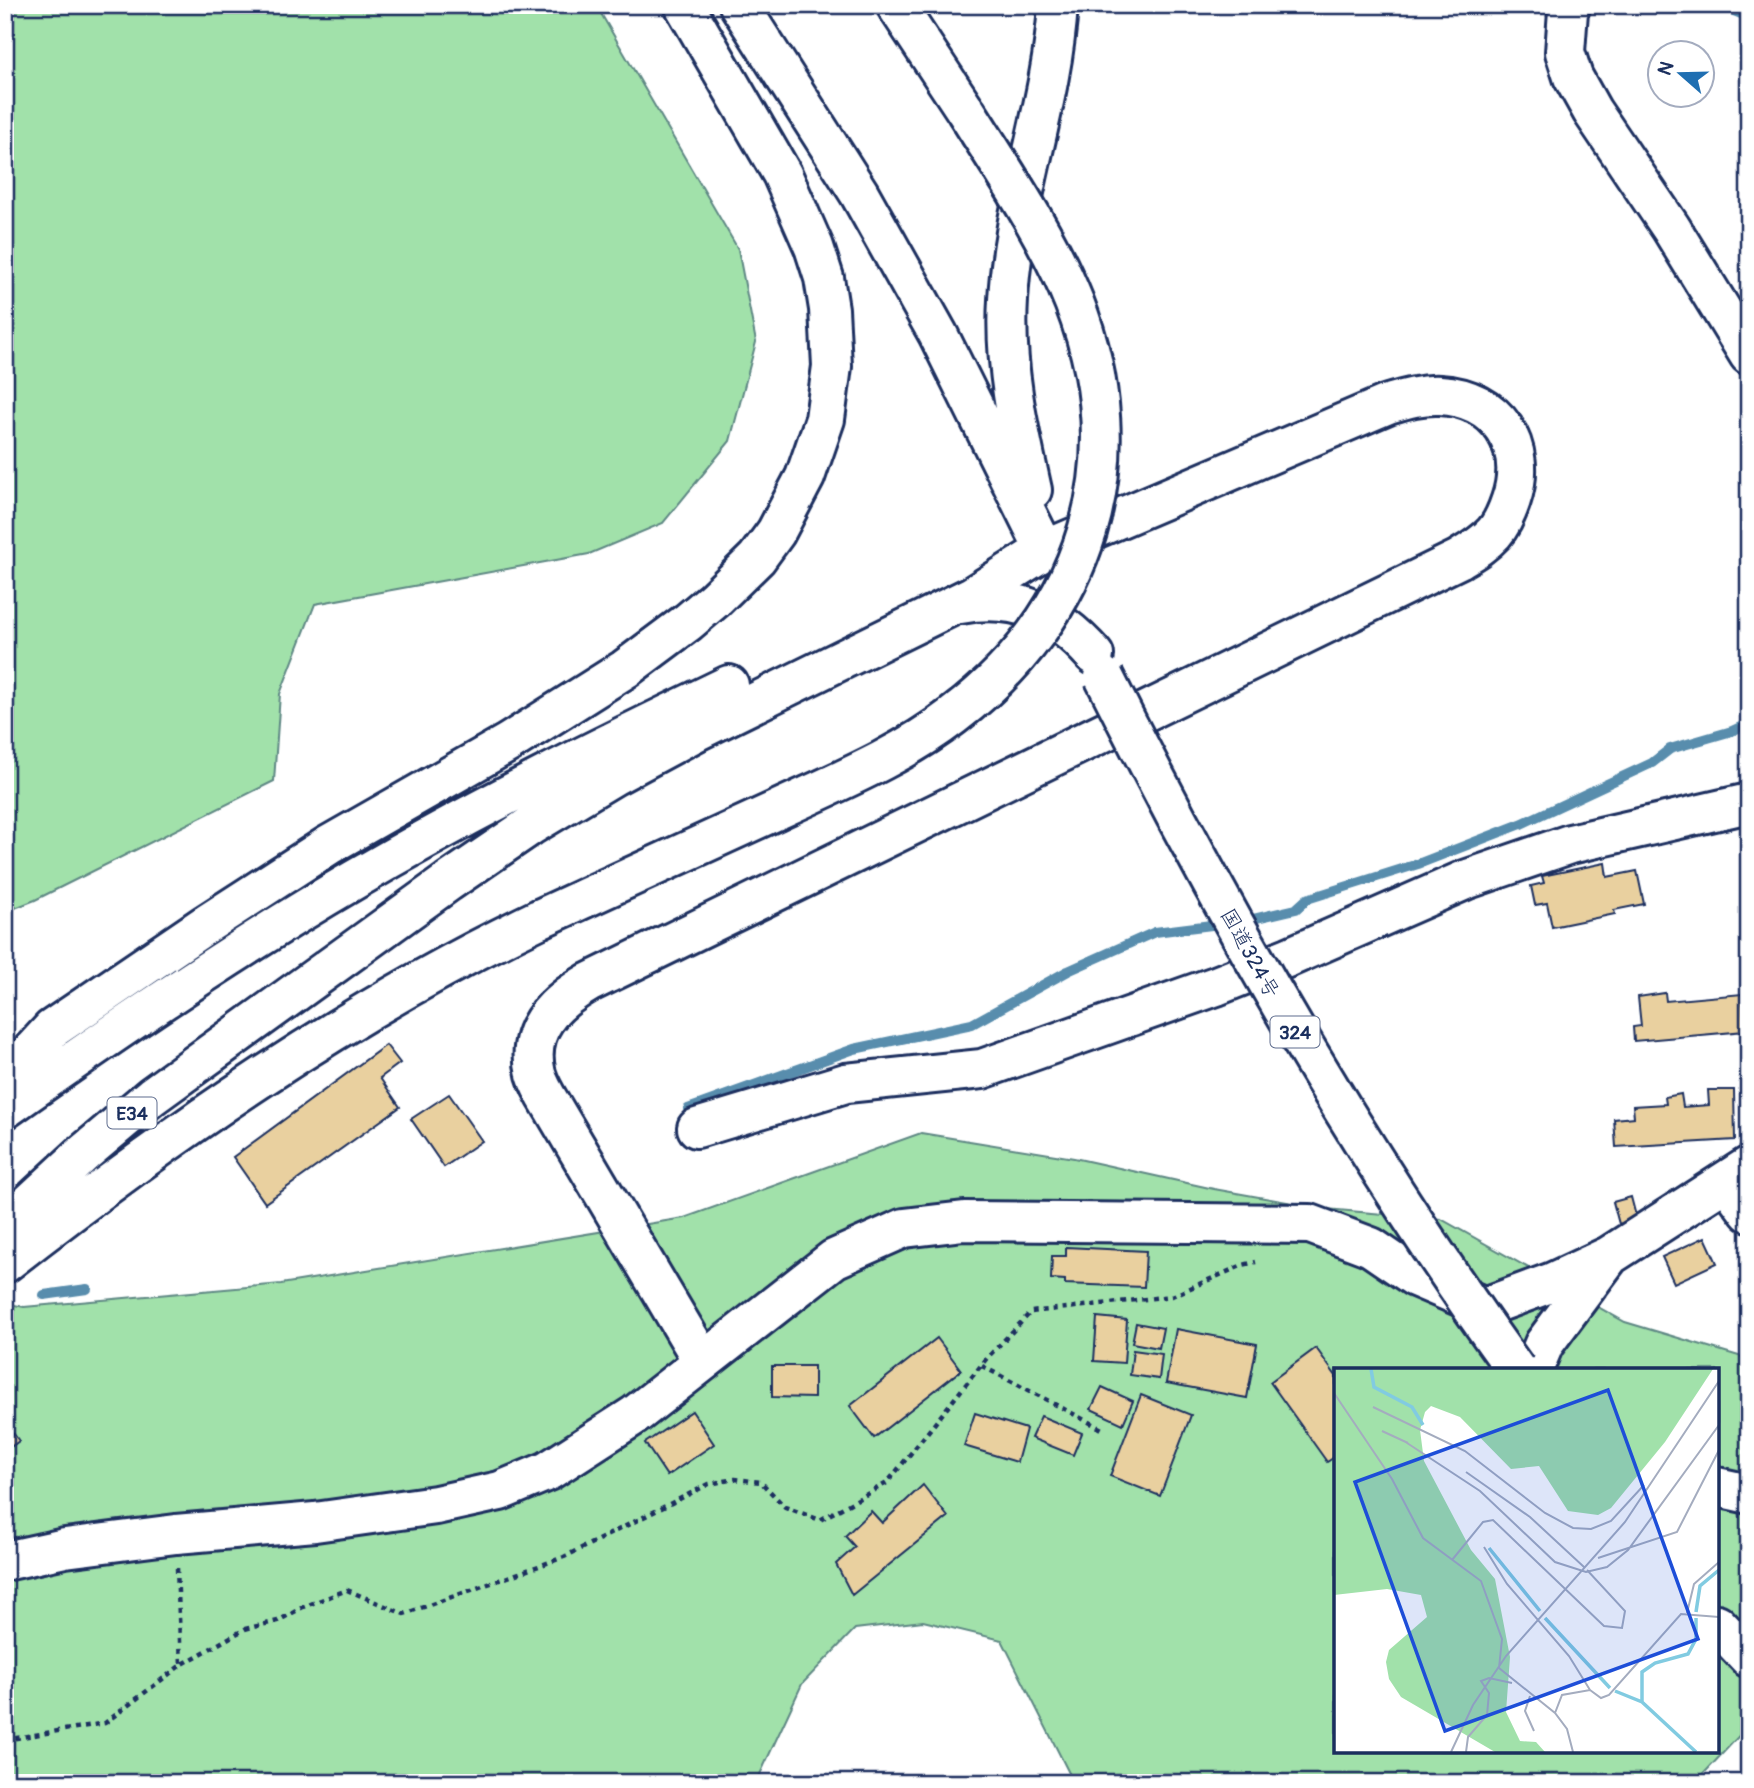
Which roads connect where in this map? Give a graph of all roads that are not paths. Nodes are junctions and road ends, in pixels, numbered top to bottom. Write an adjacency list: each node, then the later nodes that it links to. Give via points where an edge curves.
1 (684, 5): 11 (main road, via 782,174 824,278 832,337 830,392 816,448 776,532 737,579 625,669 205,925 52,1029)
2 (739, 5): 7 (main road, via 859,193 938,334)
3 (895, 5): 18 (main road, E34, bridge, via 1019,196 1060,270 1096,381 1101,435 1096,492 1081,550 1040,629 1003,675 923,737 469,952 401,989 277,1065)
4 (1058, 5): 7 (main road, via 1051,73 1012,258 1006,335 1016,422)
5 (1566, 7): 6 (main road, via 1565,52 1573,77)
6 (1749, 355)
7 (1045, 550): 8 (main road); 9 (main road, 国道324号 / 324); 12 (main road, via 965,571 548,772 354,880); 19 (main road, via 1416,396 1462,398 1479,405 1495,416 1514,449 1514,492 1507,513 1478,548 588,983 551,1009 535,1042 537,1076)
8 (954, 605): 9 (main road, via 980,600 1021,604 1076,635); 16 (main road, E34, via 697,731 530,826 152,1096)
9 (1099, 666): 20 (main road, 国道324号 / 324, bridge, via 1211,883 1338,1104)
10 (1749, 803): 13 (main road, via 1570,844 1465,880 1216,986 982,1069 846,1083)
11 (5, 1080)
12 (5, 1109)
13 (696, 1128)
14 (1738, 1174): 15 (main road); 17 (main road)
15 (1749, 1212)
16 (5, 1226)
17 (1609, 1256): 19 (main road, via 1485,1307 1415,1277 1371,1247 1310,1224 964,1221 904,1228 834,1259); 21 (main road, via 1544,1344)
18 (5, 1263)
19 (702, 1360): 24 (main road, via 635,1415 548,1471 500,1491 436,1505 65,1548)
20 (1515, 1368)
21 (1534, 1368)
22 (1719, 1487): 23 (main road)
23 (1749, 1494)
24 (5, 1561)
25 (1719, 1626): 26 (main road)
26 (1749, 1658)

